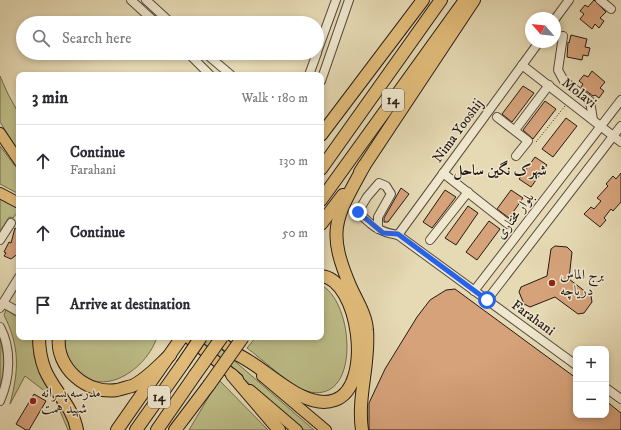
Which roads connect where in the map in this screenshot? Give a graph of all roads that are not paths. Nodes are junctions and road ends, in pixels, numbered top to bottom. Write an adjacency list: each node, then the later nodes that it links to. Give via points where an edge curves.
1 (131, 0): 13 (street)
2 (146, 0): 14 (street)
3 (336, 0): 15 (street)
4 (349, 0): 25 (street)
5 (423, 0): 32 (highway)
6 (442, 0): 39 (highway, 14)
7 (464, 0): 44 (highway, 14)
8 (474, 0): 40 (highway)
9 (569, 0): 12 (street)
10 (600, 0): 11 (street)
11 (611, 9)
12 (561, 12)
13 (148, 16)
14 (163, 16)
15 (324, 33)
16 (562, 36): 29 (street, via 558,70 564,81 590,101)
17 (534, 48): 21 (street, Nima Yooshij)
18 (195, 60): 22 (street)
19 (213, 60): 23 (street)
20 (314, 60): 24 (street)
21 (522, 65): 26 (street, Molavi); 41 (street, Nima Yooshij)
22 (207, 72)
23 (227, 72)
24 (310, 72)
25 (324, 72)
26 (549, 85): 29 (street, Molavi); 33 (street)
27 (621, 100): 30 (street, بلوار مختاری)
28 (497, 117): 33 (street)
29 (594, 120): 30 (street, Molavi)
30 (600, 125): 35 (street, Molavi); 55 (street, بلوار مختاری)
31 (621, 126): 35 (street, بلوار مختاری)
32 (324, 130)
33 (514, 130): 37 (street, via 528,141)
34 (0, 133): 38 (main road)
35 (613, 135): 36 (street, Molavi); 56 (street, بلوار مختاری)
36 (621, 142)
37 (516, 156)
38 (16, 157)
39 (324, 165)
40 (364, 166): 46 (highway); 85 (highway, via 345,202 336,232 336,247 343,269 367,328 361,406)
41 (442, 173): 42 (street); 50 (street, Nima Yooshij)
42 (468, 192): 48 (street); 52 (street)
43 (0, 193): 45 (main road)
44 (324, 196)
45 (16, 201)
46 (324, 220)
47 (11, 223): 51 (street)
48 (508, 224)
49 (378, 229): 49 (street, via 358,212 366,197 379,183 386,186 391,194 378,217); 50 (street, via 383,233)
50 (398, 234): 55 (street, Farahani)
51 (0, 240)
52 (430, 240)
53 (324, 277): 68 (highway, via 338,284 344,292 355,325 357,369 354,383 346,393 335,400 311,401 298,395 248,359)
54 (16, 282): 57 (street)
55 (474, 291): 56 (street, Farahani)
56 (487, 300): 70 (street, Farahani)
57 (2, 306): 58 (street)
58 (16, 311)
59 (0, 327): 75 (street, via 7,350 8,365)
60 (39, 340): 76 (highway, via 45,371 66,404)
61 (60, 340): 69 (highway, via 61,358 69,371 81,381 101,389 116,390 134,385)
62 (180, 340): 69 (highway)
63 (191, 340): 71 (main road)
64 (199, 340): 78 (highway, 14, bridge)
65 (220, 340): 68 (main road)
66 (220, 340): 79 (highway, 14, bridge)
67 (241, 340): 72 (highway, bridge)
68 (236, 354): 84 (main road)
69 (170, 355): 77 (highway)
70 (573, 364)
71 (232, 375): 82 (highway); 83 (main road)
72 (209, 385): 80 (highway); 81 (highway)
73 (609, 390): 74 (street)
74 (621, 398)
75 (0, 401)
76 (77, 430)
77 (117, 430)
78 (136, 430)
79 (157, 430)
80 (175, 430)
81 (185, 430)
82 (279, 430)
83 (297, 430)
84 (326, 430)
85 (362, 430)

